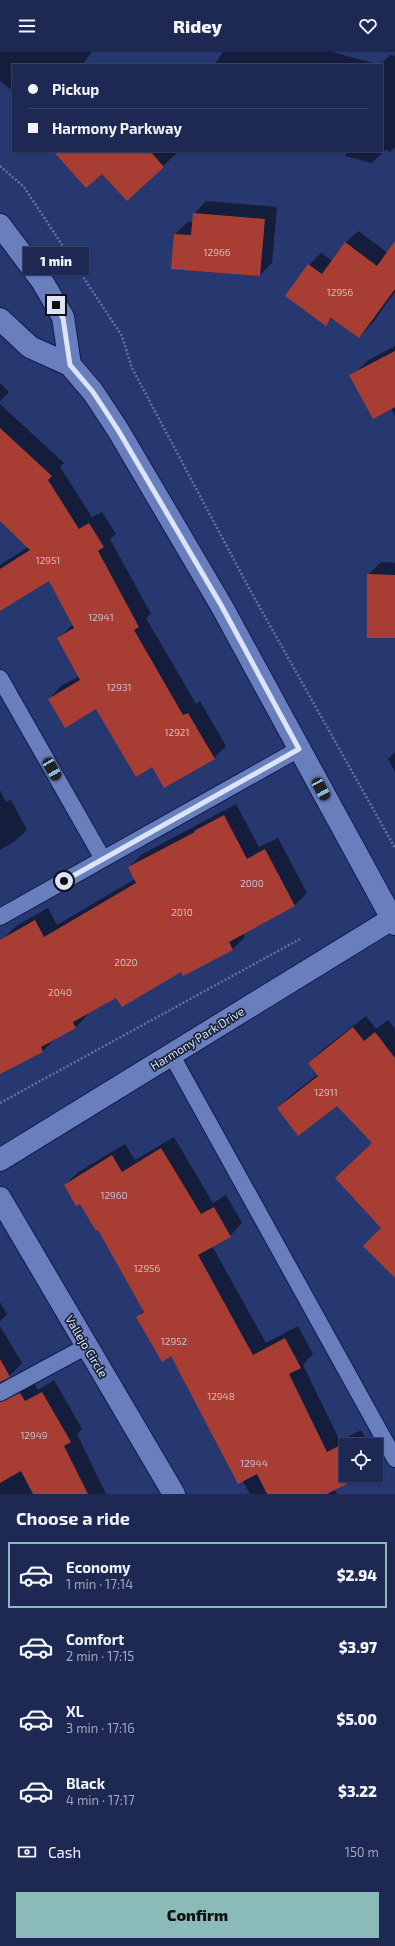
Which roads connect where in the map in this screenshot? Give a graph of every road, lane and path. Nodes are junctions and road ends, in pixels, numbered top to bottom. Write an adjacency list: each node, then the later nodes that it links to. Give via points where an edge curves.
1 (0, 166): 7 (path, via 24,187 122,336 132,368 250,590)
2 (0, 225): 4 (street, via 42,281 63,318)
3 (0, 319): 4 (street, via 30,347)
4 (70, 365): 6 (street, via 93,392 118,430 221,605)
5 (0, 678): 8 (lane)
6 (299, 749): 8 (lane); 10 (street)
7 (395, 848)
8 (103, 859): 9 (lane)
9 (0, 917)
10 (394, 920): 12 (street, Harmony Park Drive)
11 (304, 937): 13 (path)
12 (171, 1054): 14 (street, Harmony Park Drive); 18 (lane)
13 (0, 1103)
14 (0, 1160)
15 (0, 1198): 16 (street, Vallejo Circle)
16 (87, 1346): 17 (lane); 19 (street, Vallejo Circle)
17 (0, 1394)
18 (395, 1459)
19 (174, 1494)

